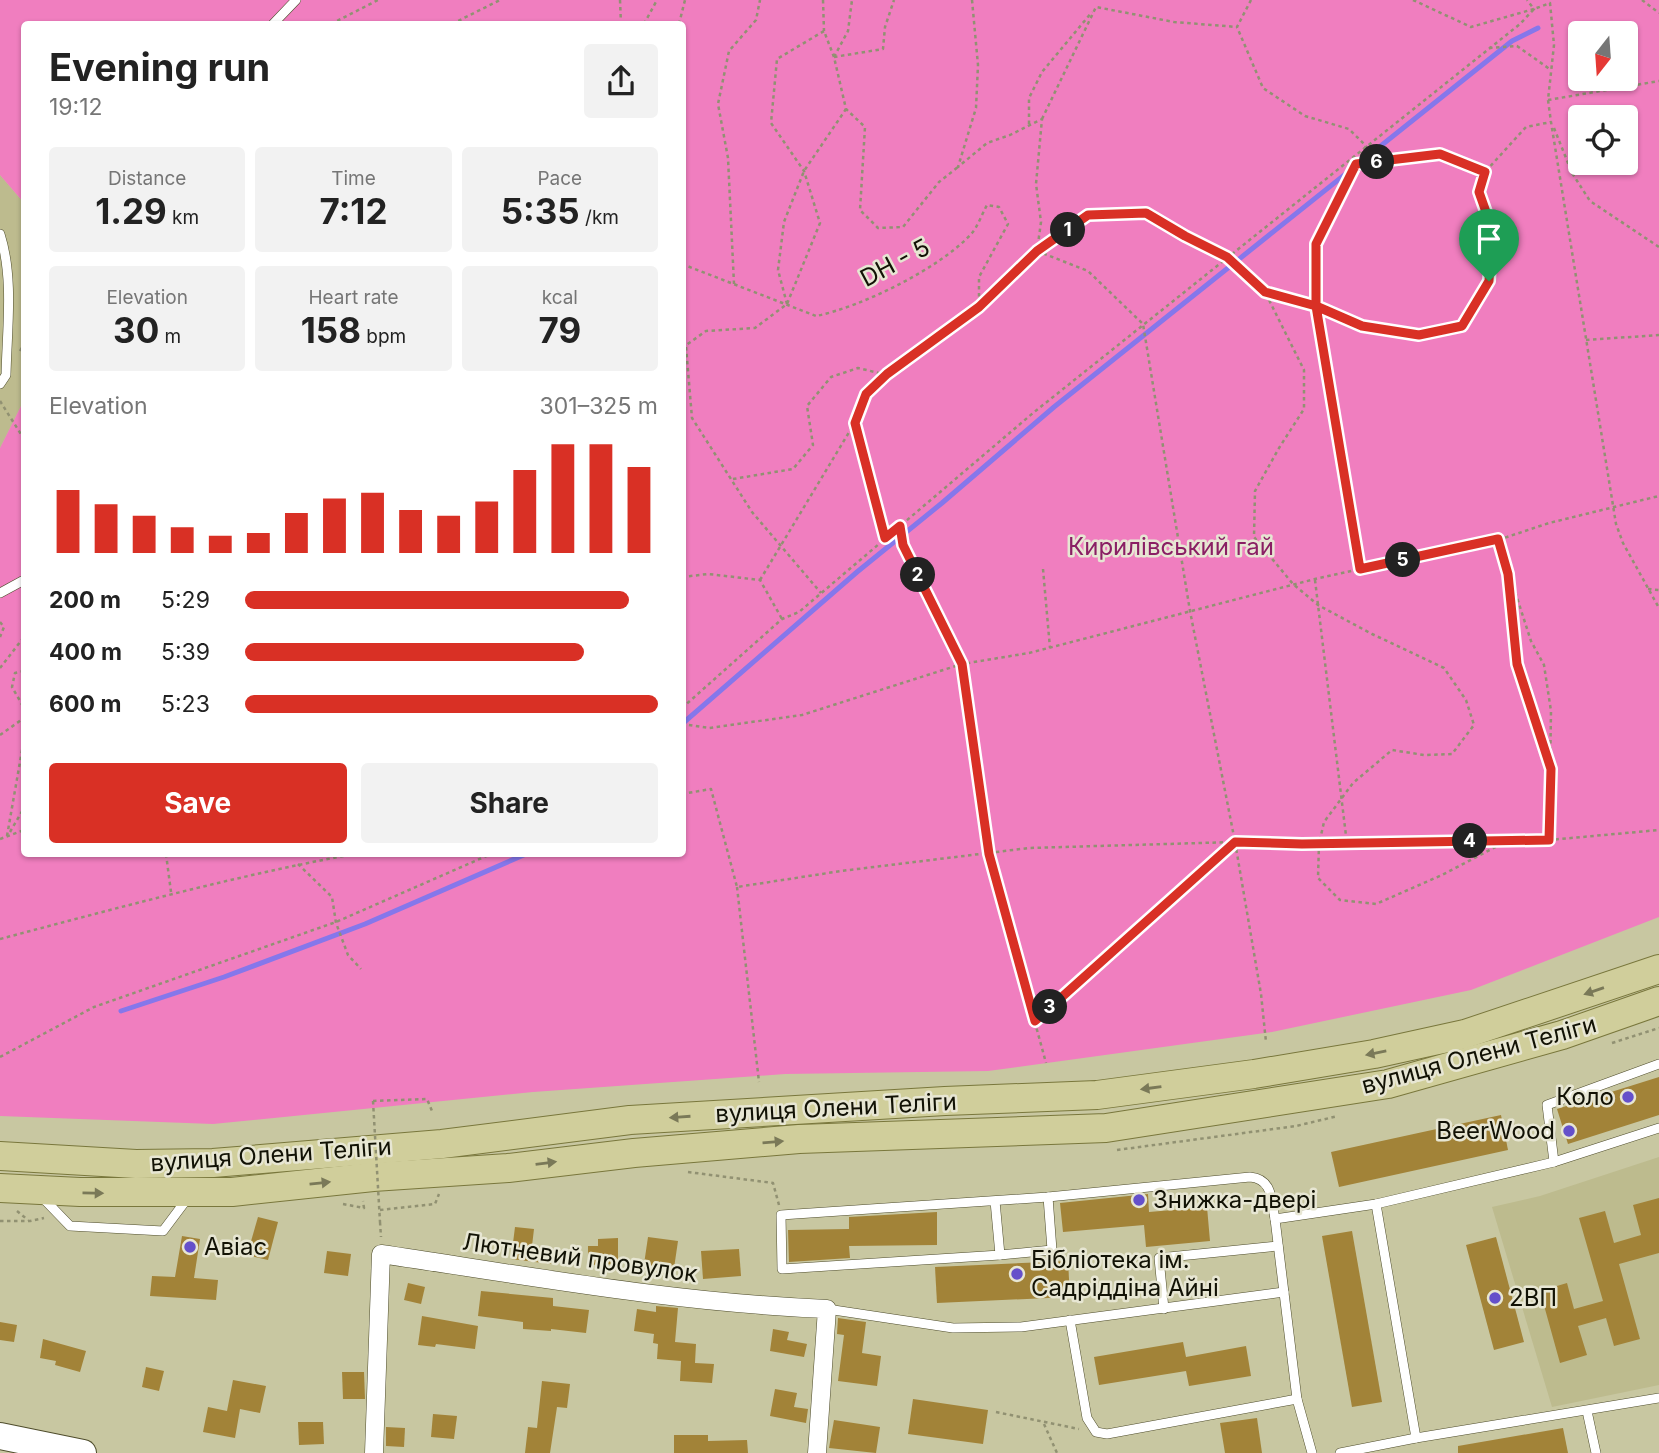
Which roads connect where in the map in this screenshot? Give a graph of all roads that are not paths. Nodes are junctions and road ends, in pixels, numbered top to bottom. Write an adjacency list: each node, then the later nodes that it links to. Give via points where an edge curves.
1 (296, 0): 2 (lane)
2 (276, 21)
3 (0, 234): 4 (lane, via 7,281 6,375)
4 (0, 384)
5 (21, 582): 6 (lane)
6 (0, 593)
7 (1659, 969): 11 (main road, вулиця Олени Теліги, one-way to 11, via 1465,1034 1254,1074 1097,1096 629,1120 442,1143 213,1163 136,1164)
8 (1659, 1001): 15 (main road, вулиця Олени Теліги, one-way to 8, via 799,1139 1106,1128 1388,1084 1562,1035)
9 (1659, 1064): 12 (lane, via 1548,1105)
10 (1659, 1128): 12 (lane)
11 (0, 1156)
12 (1554, 1161): 18 (lane)
13 (0, 1188): 14 (main road, вулиця Олени Теліги)
14 (35, 1190): 15 (main road, вулиця Олени Теліги, one-way to 15); 15 (lane, via 70,1226 163,1231)
15 (190, 1194)
16 (1048, 1197): 17 (lane); 19 (lane, via 1259,1178 1267,1184); 21 (lane, via 1052,1250)
17 (995, 1201): 21 (lane); 21 (lane, via 781,1215 782,1269)
18 (1376, 1204): 19 (lane); 30 (lane)
19 (1275, 1219): 20 (lane)
20 (1278, 1246): 22 (lane); 24 (lane, via 1159,1258)
21 (1000, 1255)
22 (1284, 1292): 24 (lane); 27 (lane)
23 (827, 1309): 25 (lane, via 953,1328); 32 (street, Лютневий провулок, via 674,1297 381,1254); 33 (street)
24 (1164, 1309): 25 (lane)
25 (1070, 1321): 27 (lane, via 1087,1418 1096,1432 1107,1434)
26 (1659, 1398): 28 (lane)
27 (1297, 1399): 34 (lane)
28 (1587, 1411): 30 (lane); 36 (lane)
29 (0, 1436): 31 (street)
30 (1416, 1438): 35 (lane)
31 (75, 1452)
32 (374, 1453)
33 (817, 1453)
34 (1312, 1453)
35 (1340, 1453)
36 (1597, 1453)

